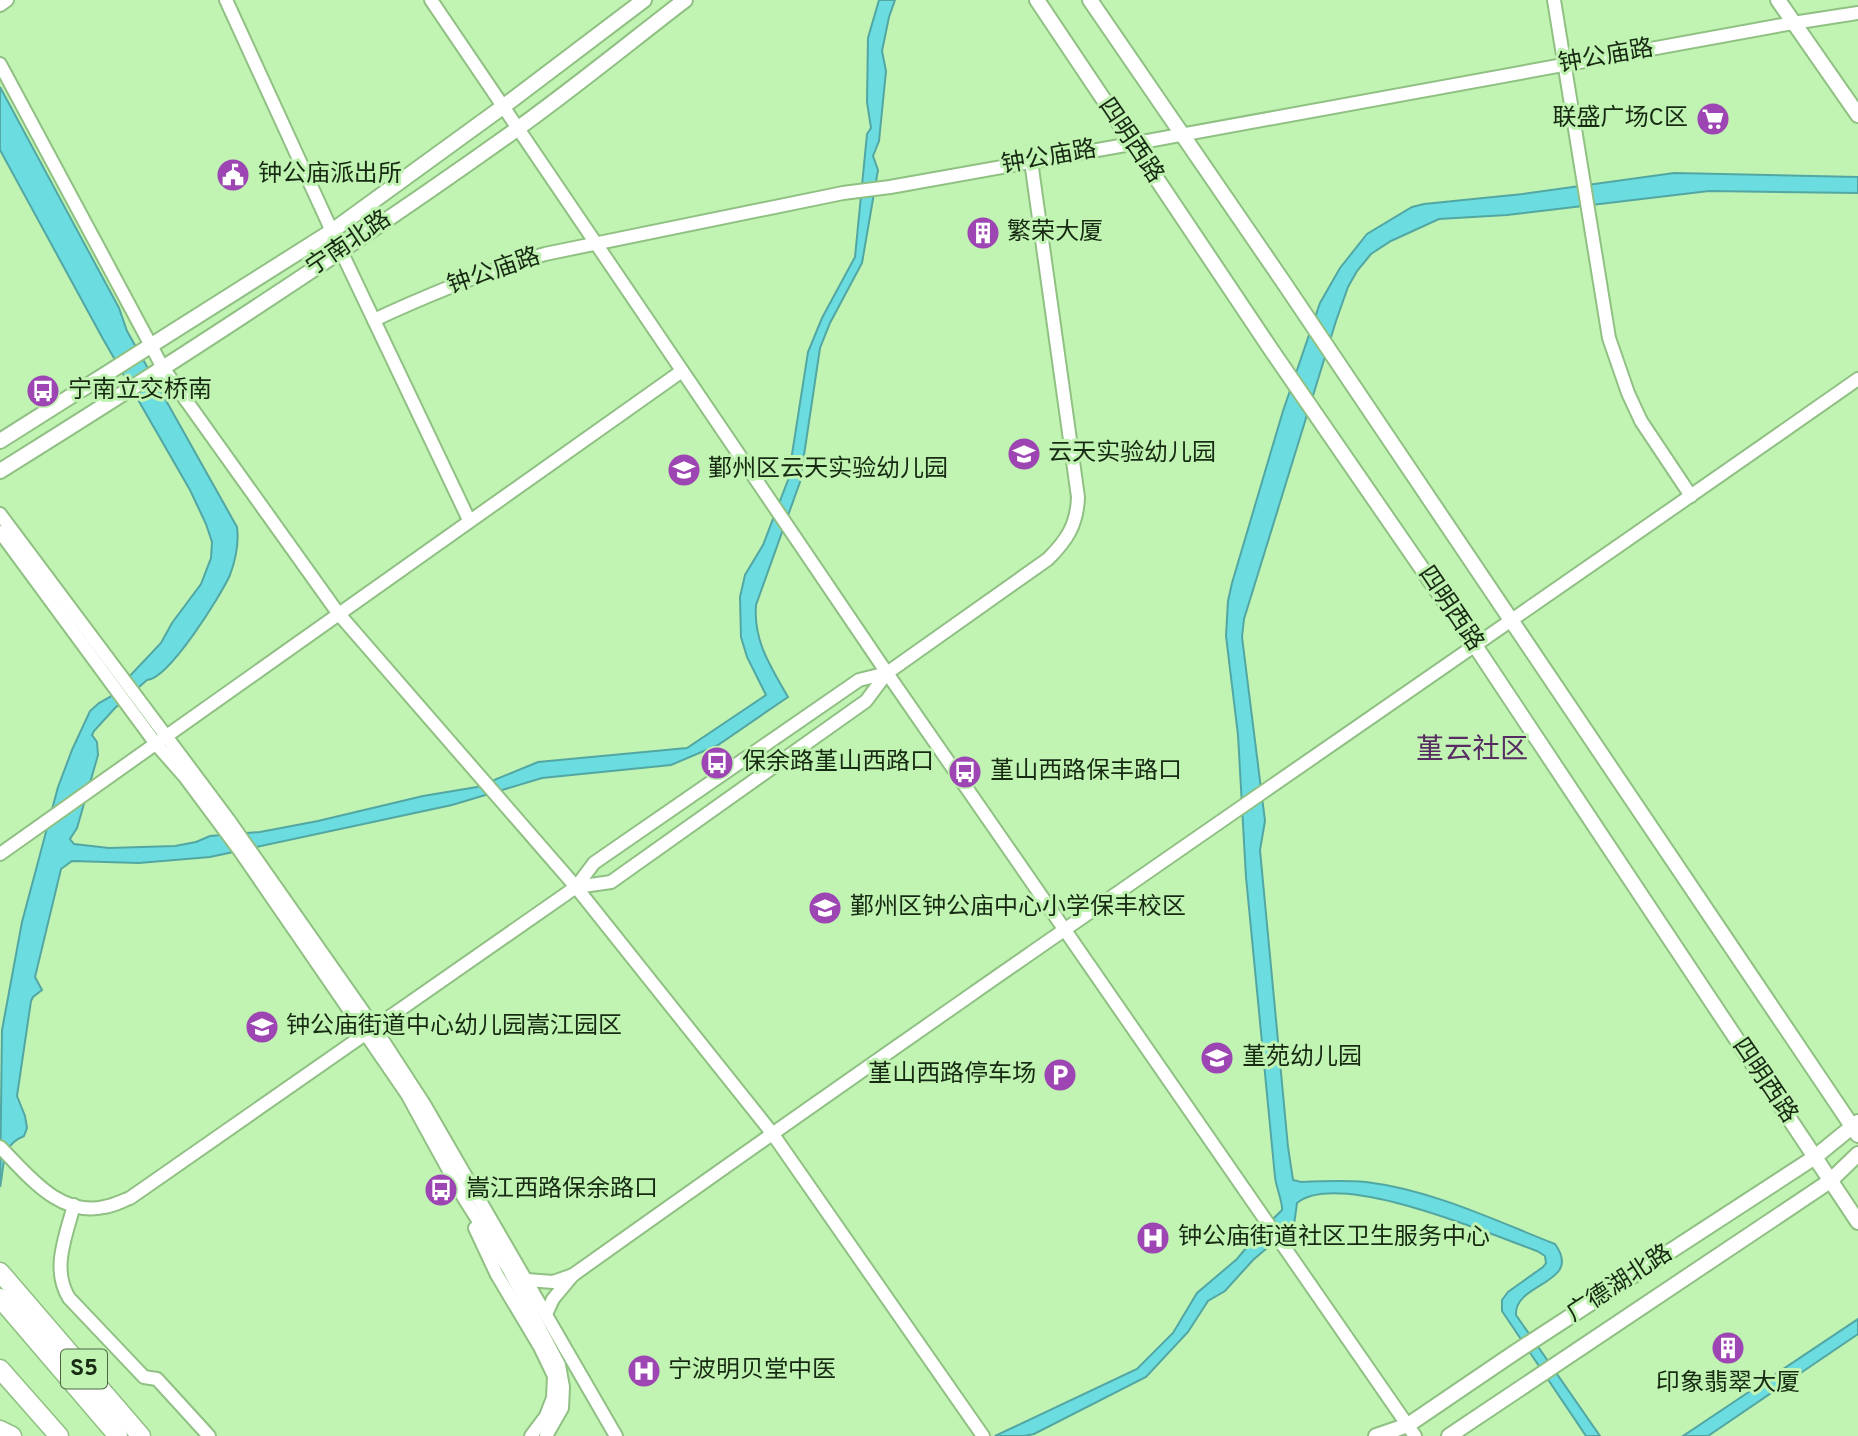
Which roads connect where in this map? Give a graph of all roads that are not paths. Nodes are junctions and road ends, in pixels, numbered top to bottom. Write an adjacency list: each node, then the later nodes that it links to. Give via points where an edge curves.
1 (7, 0): 10 (street)
2 (226, 0): 21 (street)
3 (431, 0): 15 (street)
4 (645, 0): 15 (main road, 宁南北路)
5 (685, 0): 17 (main road, 宁南北路)
6 (1037, 0): 19 (main road, 四明西路)
7 (1090, 0): 18 (main road, 四明西路)
8 (1554, 0): 14 (street)
9 (1779, 0): 12 (main road)
10 (0, 5)
11 (1858, 13): 12 (street, 钟公庙路)
12 (1793, 23): 14 (street, 钟公庙路); 16 (main road)
13 (0, 64): 25 (street)
14 (1566, 64): 18 (street, 钟公庙路); 31 (street, via 1609,338 1641,421)
15 (504, 106): 17 (street); 21 (main road, 宁南北路)
16 (1858, 115)
17 (519, 128): 22 (street); 23 (main road, 宁南北路)
18 (1180, 134): 19 (street, 钟公庙路); 36 (main road, 四明西路)
19 (1131, 144): 20 (street, 钟公庙路); 37 (main road, 四明西路)
20 (1031, 162): 22 (street, 钟公庙路, via 843,193); 38 (street, via 1077,515 1064,543 1048,559)
21 (332, 231): 23 (street); 25 (main road, 宁南北路)
22 (596, 245): 24 (street, 钟公庙路, via 498,267); 27 (street)
23 (341, 251): 24 (street); 26 (main road, 宁南北路)
24 (374, 320): 33 (street)
25 (151, 347): 26 (street); 29 (main road, 宁南北路)
26 (162, 369): 30 (main road, 宁南北路); 35 (street)
27 (682, 371): 33 (street); 38 (street)
28 (1858, 379): 31 (street)
29 (0, 441)
30 (0, 471)
31 (1691, 496): 36 (street)
32 (0, 514): 39 (street, via 146,708)
33 (469, 520): 35 (street)
34 (0, 532): 39 (street)
35 (338, 614): 39 (street); 41 (street)
36 (1511, 622): 37 (street); 44 (main road, 四明西路)
37 (1476, 647): 42 (street); 48 (main road, 四明西路)
38 (887, 673): 41 (street, via 859,680 594,863); 41 (street, via 866,701 611,882); 42 (street)
39 (161, 740): 40 (street); 43 (street); 43 (street, via 228,819)
40 (0, 854)
41 (576, 887): 43 (street); 45 (street)
42 (1066, 930): 45 (street); 62 (street)
43 (371, 1030): 50 (street); 51 (street, via 130,1198 103,1208); 55 (street, via 431,1116)
44 (1856, 1128): 48 (main road, 广德湖北路)
45 (772, 1133): 54 (street); 63 (street)
46 (0, 1147): 51 (street, via 45,1192)
47 (1858, 1154): 49 (main road, 广德湖北路)
48 (1815, 1157): 49 (main road, 四明西路); 62 (main road, 广德湖北路, via 1514,1353)
49 (1830, 1181): 52 (main road, 四明西路); 73 (main road, 广德湖北路)
50 (464, 1198): 69 (street, via 497,1275 554,1376 553,1398); 70 (street, via 508,1268 559,1366 562,1408)
51 (74, 1205): 68 (street, via 60,1261 63,1288 144,1377 157,1379)
52 (1858, 1222)
53 (0, 1272): 57 (highway, S5)
54 (573, 1275): 55 (street, via 553,1282); 58 (street)
55 (527, 1280): 58 (street)
56 (0, 1298): 57 (highway, S5)
57 (22, 1310): 66 (highway, S5); 67 (highway, S5)
58 (546, 1314): 71 (street)
59 (0, 1369): 65 (highway)
60 (0, 1419): 64 (main road)
61 (0, 1430): 64 (highway)
62 (1411, 1431): 72 (main road, 广德湖北路)
63 (981, 1434)
64 (13, 1436)
65 (59, 1436)
66 (118, 1436)
67 (141, 1436)
68 (209, 1436)
69 (531, 1436)
70 (546, 1436)
71 (616, 1436)
72 (1376, 1436)
73 (1449, 1436)

